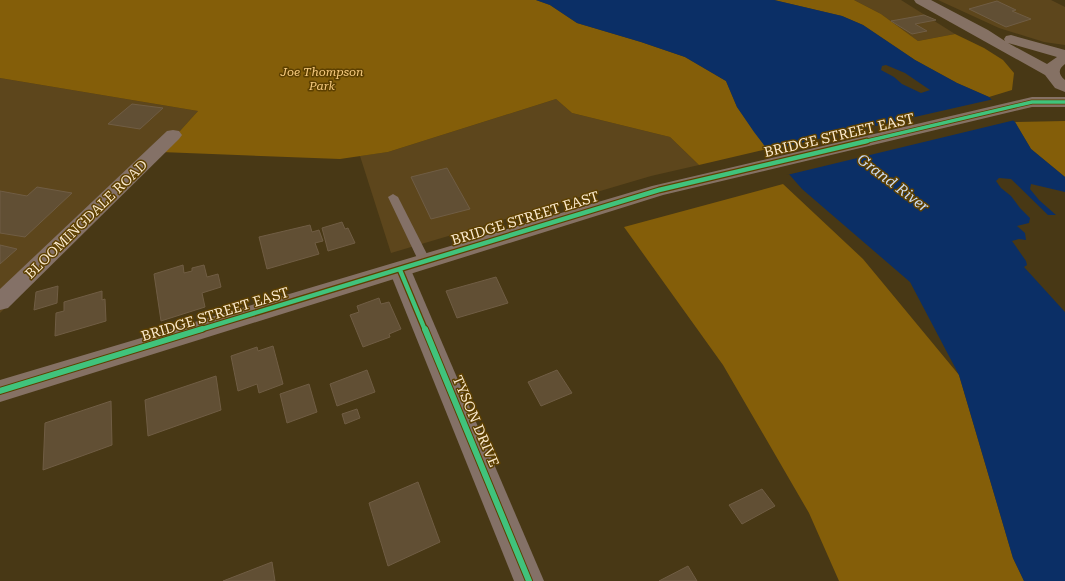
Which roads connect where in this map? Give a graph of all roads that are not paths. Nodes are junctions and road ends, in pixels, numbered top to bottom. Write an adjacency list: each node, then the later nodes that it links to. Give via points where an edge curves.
1 (921, 0): 2 (main road)
2 (984, 33): 3 (main road); 5 (main road)
3 (1065, 55)
4 (1065, 60): 5 (main road, via 1054,64 1052,68)
5 (1057, 79): 6 (main road, via 1044,82)
6 (1032, 102): 7 (main road, BRIDGE STREET EAST); 10 (main road, BRIDGE STREET EAST, via 683,184)
7 (1065, 102)
8 (173, 135): 12 (street, BLOOMINGDALE ROAD)
9 (393, 198): 10 (lane)
10 (425, 262): 11 (main road, BRIDGE STREET EAST)
11 (400, 270): 13 (main road, BRIDGE STREET EAST); 14 (street, TYSON DRIVE)
12 (0, 302)
13 (0, 391)
14 (529, 581)

